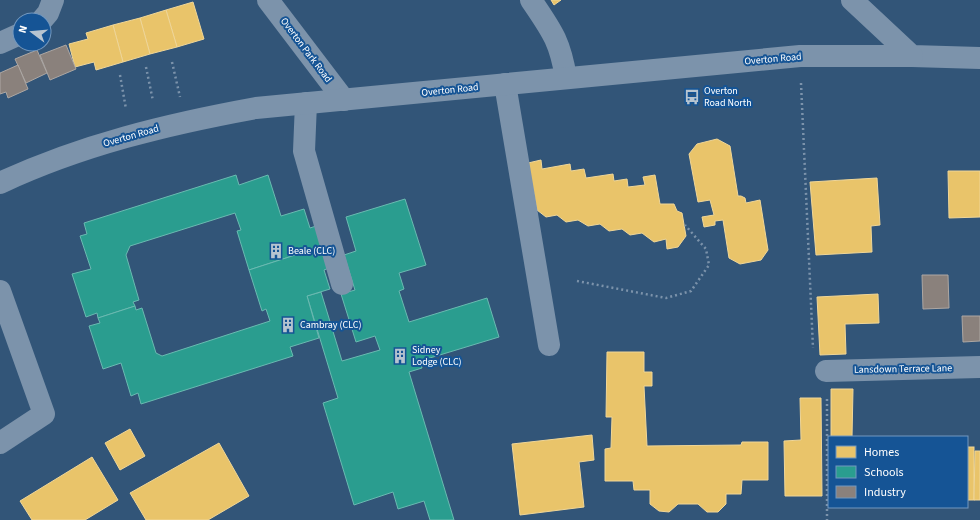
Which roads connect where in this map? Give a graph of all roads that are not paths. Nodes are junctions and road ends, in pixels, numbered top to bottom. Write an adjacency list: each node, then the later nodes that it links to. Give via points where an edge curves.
1 (53, 0): 5 (street)
2 (268, 0): 12 (street, Overton Park Road)
3 (532, 0): 10 (street, via 555,34 562,52)
4 (852, 0): 8 (street)
5 (48, 12)
6 (12, 38): 7 (street)
7 (0, 43)
8 (912, 56): 9 (street, Overton Road); 10 (street, Overton Road, via 800,56)
9 (980, 58)
10 (566, 78): 11 (street, Overton Road)
11 (505, 84): 12 (street, Overton Road); 17 (street)
12 (344, 100): 13 (street, Overton Road)
13 (306, 103): 14 (street, Overton Road, via 256,108 158,128 68,156); 15 (street, via 304,151)
14 (0, 183)
15 (342, 284)
16 (0, 291): 20 (street, via 44,414)
17 (549, 345)
18 (980, 367): 19 (street, Lansdown Terrace Lane)
19 (826, 371)
20 (0, 443)

